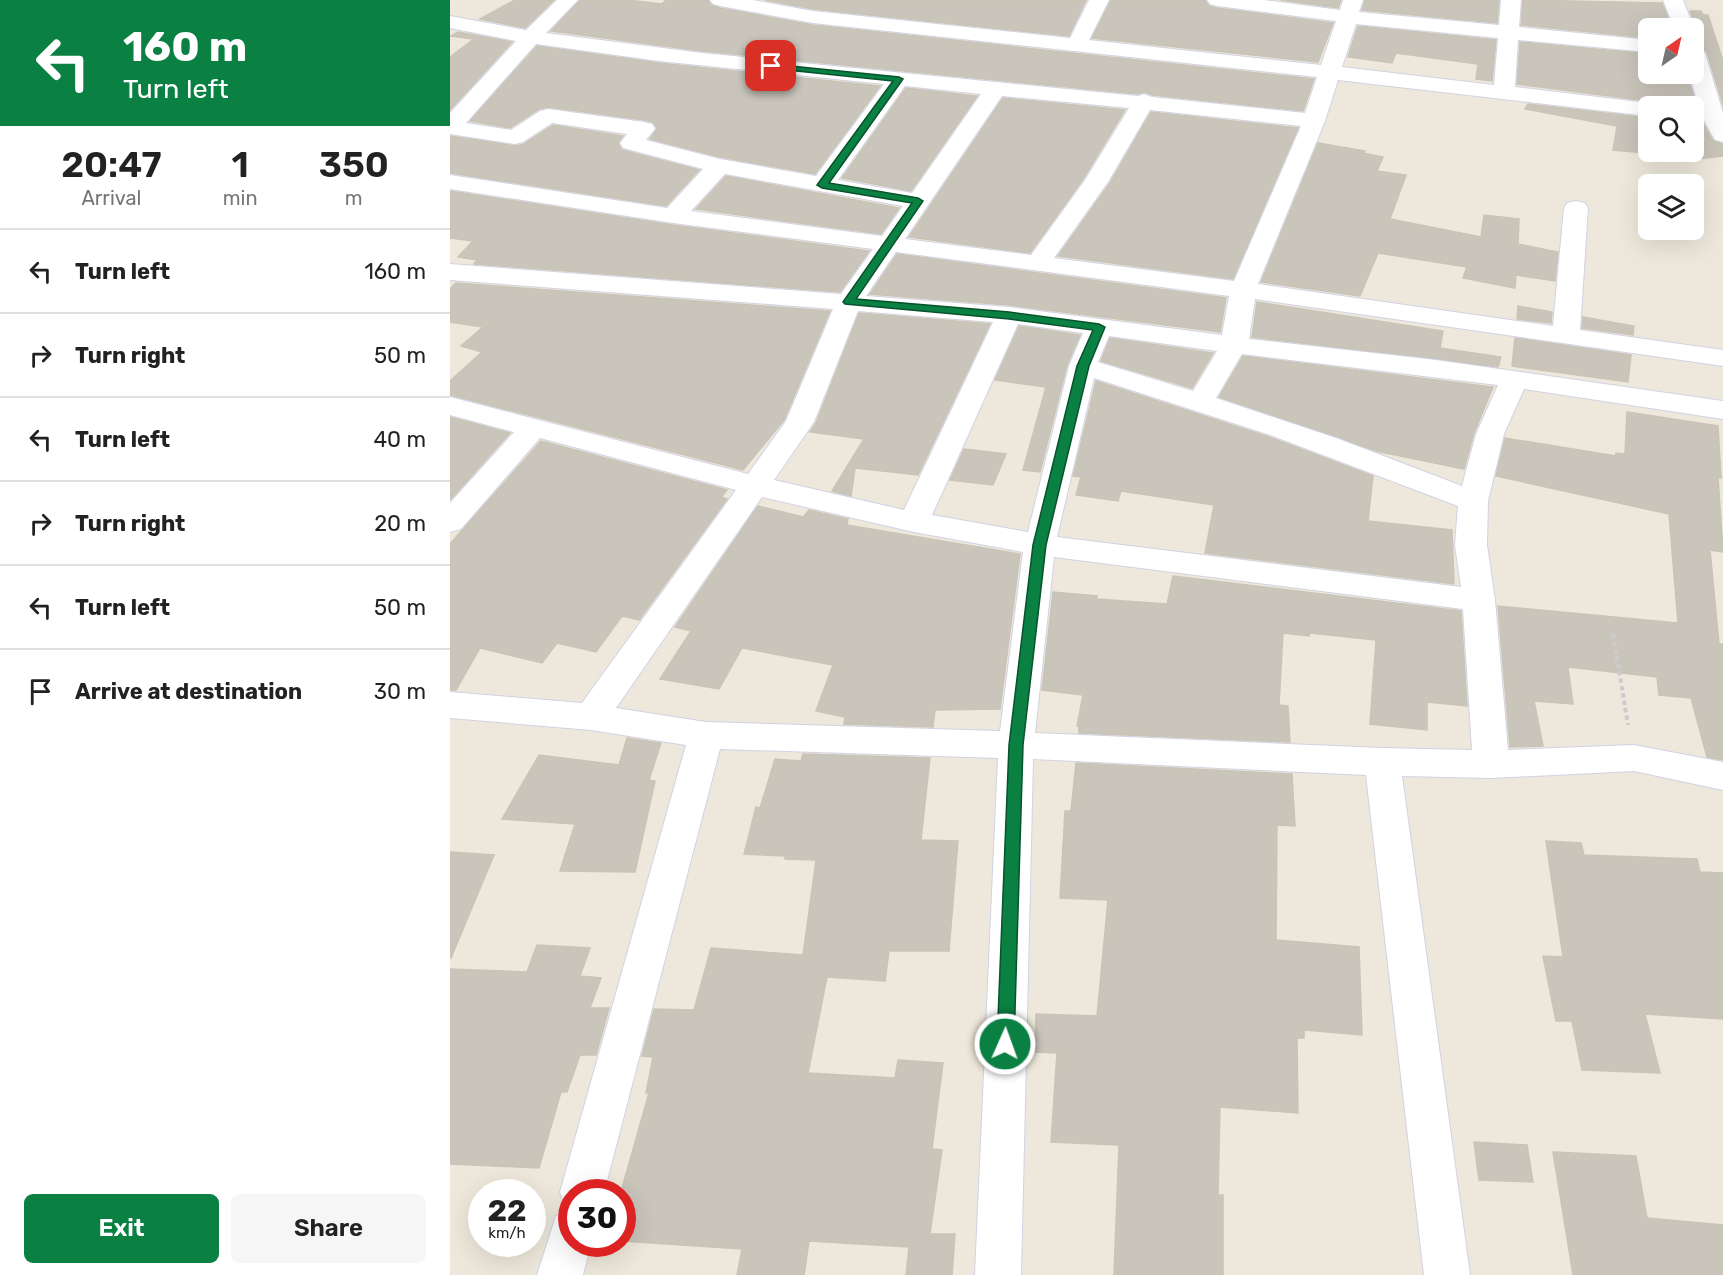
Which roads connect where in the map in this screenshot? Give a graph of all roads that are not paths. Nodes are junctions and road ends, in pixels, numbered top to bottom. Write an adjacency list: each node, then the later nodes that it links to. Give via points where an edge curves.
1 (568, 0): 11 (street)
2 (720, 0): 12 (street, via 813,17)
3 (1099, 0): 12 (street)
4 (1217, 0): 7 (street)
5 (1511, 0): 10 (street)
6 (1672, 0): 8 (street)
7 (1351, 8): 10 (street); 15 (street)
8 (1680, 18)
9 (450, 22): 11 (street)
10 (1510, 31): 13 (street); 19 (street)
11 (530, 38): 16 (street); 25 (street)
12 (1077, 44): 14 (street)
13 (1638, 45)
14 (1143, 54): 15 (street); 20 (street)
15 (1329, 72): 19 (street); 23 (street)
16 (899, 79): 18 (street); 28 (street)
17 (1704, 80): 24 (street)
18 (996, 88): 20 (street); 29 (street)
19 (1504, 92): 22 (street)
20 (1107, 98): 21 (street)
21 (1144, 101): 23 (street); 33 (street, via 1096,182)
22 (1638, 108)
23 (1314, 121): 35 (street)
24 (1710, 122)
25 (450, 127): 26 (street, via 515,137 548,116 644,129 631,143)
26 (719, 166): 28 (street); 31 (street)
27 (450, 182): 31 (street)
28 (822, 185): 29 (street)
29 (918, 201): 32 (street)
30 (1576, 208): 39 (street)
31 (673, 216): 32 (street)
32 (889, 244): 33 (street); 36 (street)
33 (1037, 264): 35 (street)
34 (450, 272): 36 (street)
35 (1243, 290): 39 (street); 40 (street)
36 (849, 302): 37 (street); 50 (street, via 800,422)
37 (1009, 315): 38 (street); 53 (street)
38 (1099, 327): 40 (street); 43 (street)
39 (1566, 336): 41 (street)
40 (1234, 345): 44 (street); 45 (street)
41 (1648, 347): 42 (street); 46 (street)
42 (1723, 358)
43 (1083, 366): 45 (street); 54 (street)
44 (1515, 379): 46 (street); 51 (street, via 1490,434)
45 (1201, 400): 51 (street)
46 (1649, 400): 48 (street)
47 (450, 406): 49 (street)
48 (1723, 410)
49 (534, 427): 50 (street); 52 (street)
50 (756, 486): 53 (street); 57 (street)
51 (1473, 501): 55 (street, via 1471,545)
52 (450, 522)
53 (914, 522): 54 (street)
54 (1040, 545): 55 (street); 59 (street)
55 (1479, 600): 61 (street)
56 (450, 705): 57 (street)
57 (591, 717): 58 (street)
58 (706, 735): 59 (street); 63 (street)
59 (1016, 745): 60 (street); 66 (street)
60 (1382, 762): 61 (street); 67 (street)
61 (1491, 764): 62 (street, via 1634,758)
62 (1723, 776)
63 (586, 1179)
64 (565, 1257): 65 (street)
65 (560, 1275)
66 (998, 1275)
67 (1447, 1275)

